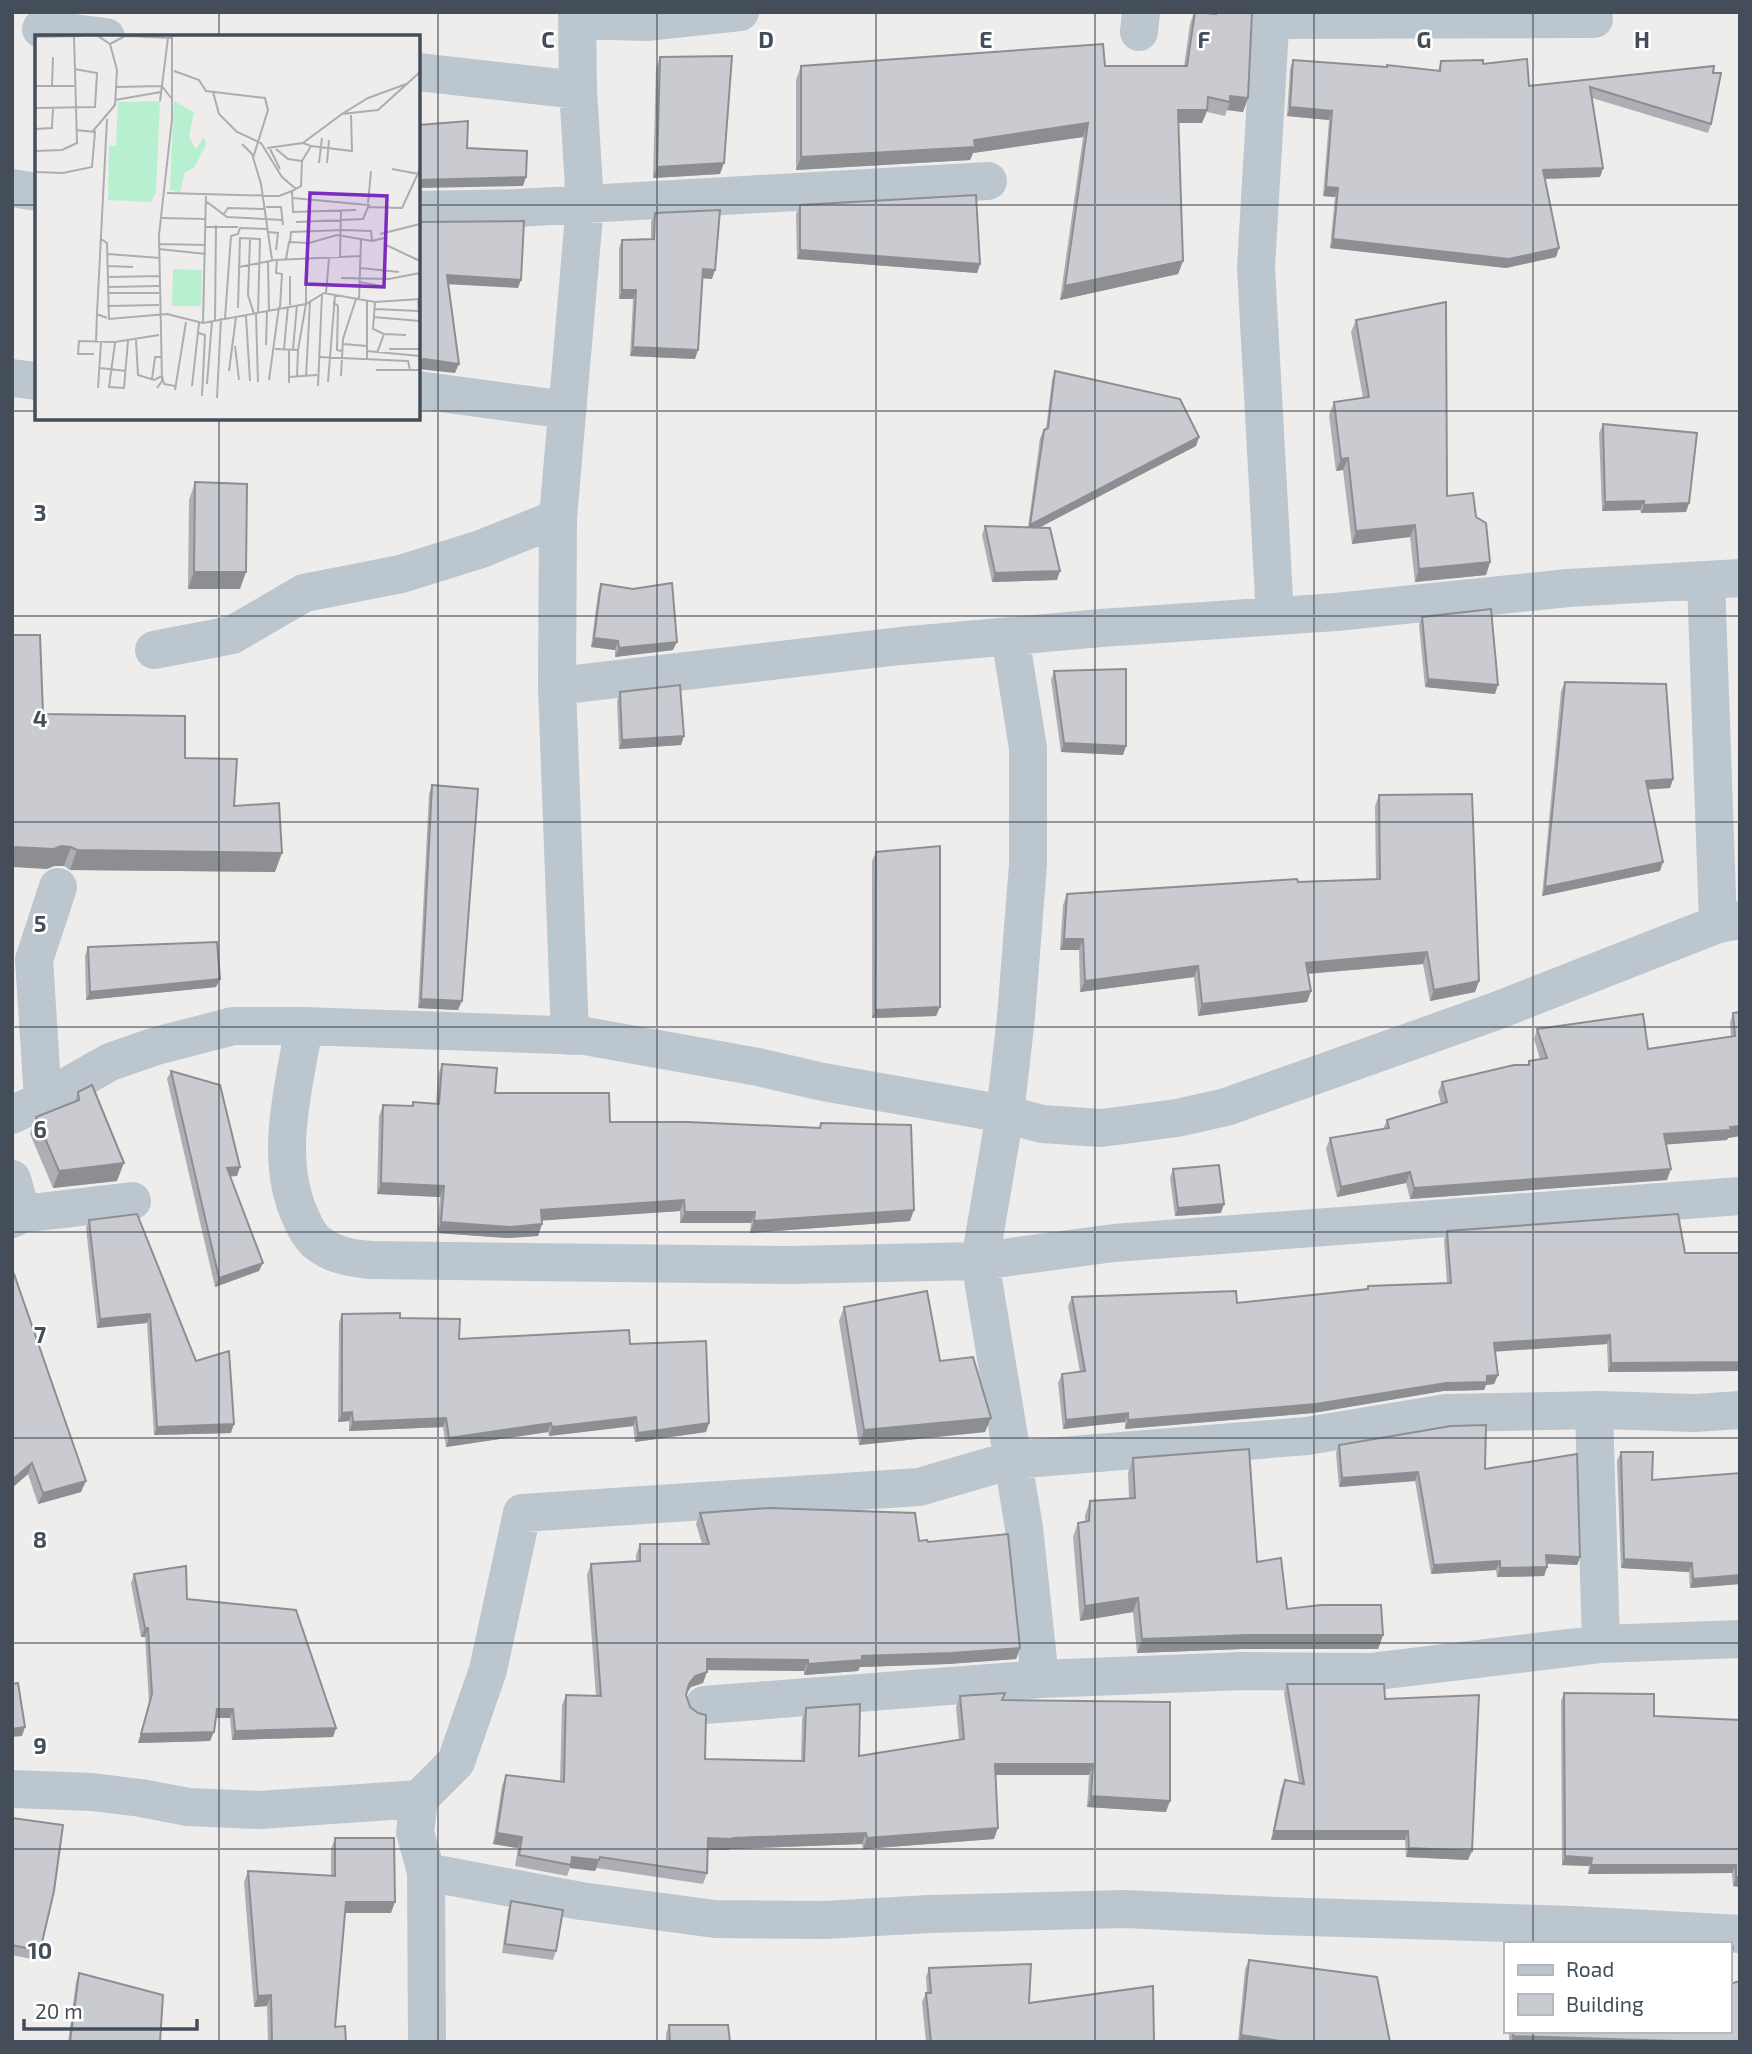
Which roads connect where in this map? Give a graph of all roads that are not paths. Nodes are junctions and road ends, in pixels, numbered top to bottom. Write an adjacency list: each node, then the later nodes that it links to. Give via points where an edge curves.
1 (740, 12): 2 (street, via 646,22)
2 (578, 16): 8 (street)
3 (1270, 16): 4 (street); 20 (street, via 1256,267)
4 (1594, 19)
5 (41, 29): 6 (street)
6 (90, 35)
7 (420, 72): 8 (street)
8 (578, 90): 12 (street)
9 (988, 181): 12 (street)
10 (12, 188): 11 (street)
11 (35, 192)
12 (585, 204): 13 (street); 17 (street)
13 (420, 210)
14 (12, 378): 15 (street)
15 (35, 381)
16 (420, 390): 17 (street)
17 (567, 410): 18 (street)
18 (558, 518): 22 (street, via 401,574 304,593 232,635); 23 (street)
19 (1723, 579): 20 (street, via 1568,588); 25 (street)
20 (1275, 616): 21 (street)
21 (1010, 636): 23 (street); 30 (street, via 1028,748 1028,865)
22 (154, 650)
23 (557, 686): 28 (street)
24 (58, 887): 26 (street)
25 (1729, 922): 30 (street, via 1226,1107 1101,1128 1042,1124)
26 (23, 949): 29 (street)
27 (304, 1026): 28 (street); 29 (street, via 233,1026 156,1046 110,1062); 34 (street, via 288,1130 293,1202 318,1243 343,1257 789,1265)
28 (570, 1036): 30 (street)
29 (28, 1108)
30 (1005, 1114): 34 (street)
31 (1740, 1196): 34 (street, via 1114,1243)
32 (132, 1201): 33 (street)
33 (16, 1204)
34 (980, 1261): 37 (street)
35 (1594, 1410): 36 (street); 37 (street, via 1446,1413 1307,1437); 39 (street)
36 (1740, 1410)
37 (1012, 1460): 40 (street); 43 (street, via 919,1486 522,1513 488,1670 456,1762)
38 (1740, 1639): 39 (street)
39 (1601, 1644): 40 (street, via 1370,1672 1242,1671)
40 (1040, 1679): 41 (street)
41 (704, 1705)
42 (12, 1789): 43 (street, via 92,1792 188,1807 259,1810)
43 (419, 1799): 44 (street, via 415,1832)
44 (426, 1872): 45 (street, via 581,1901 715,1919 824,1920 1125,1909); 46 (street)
45 (1740, 1934)
46 (427, 2042)

